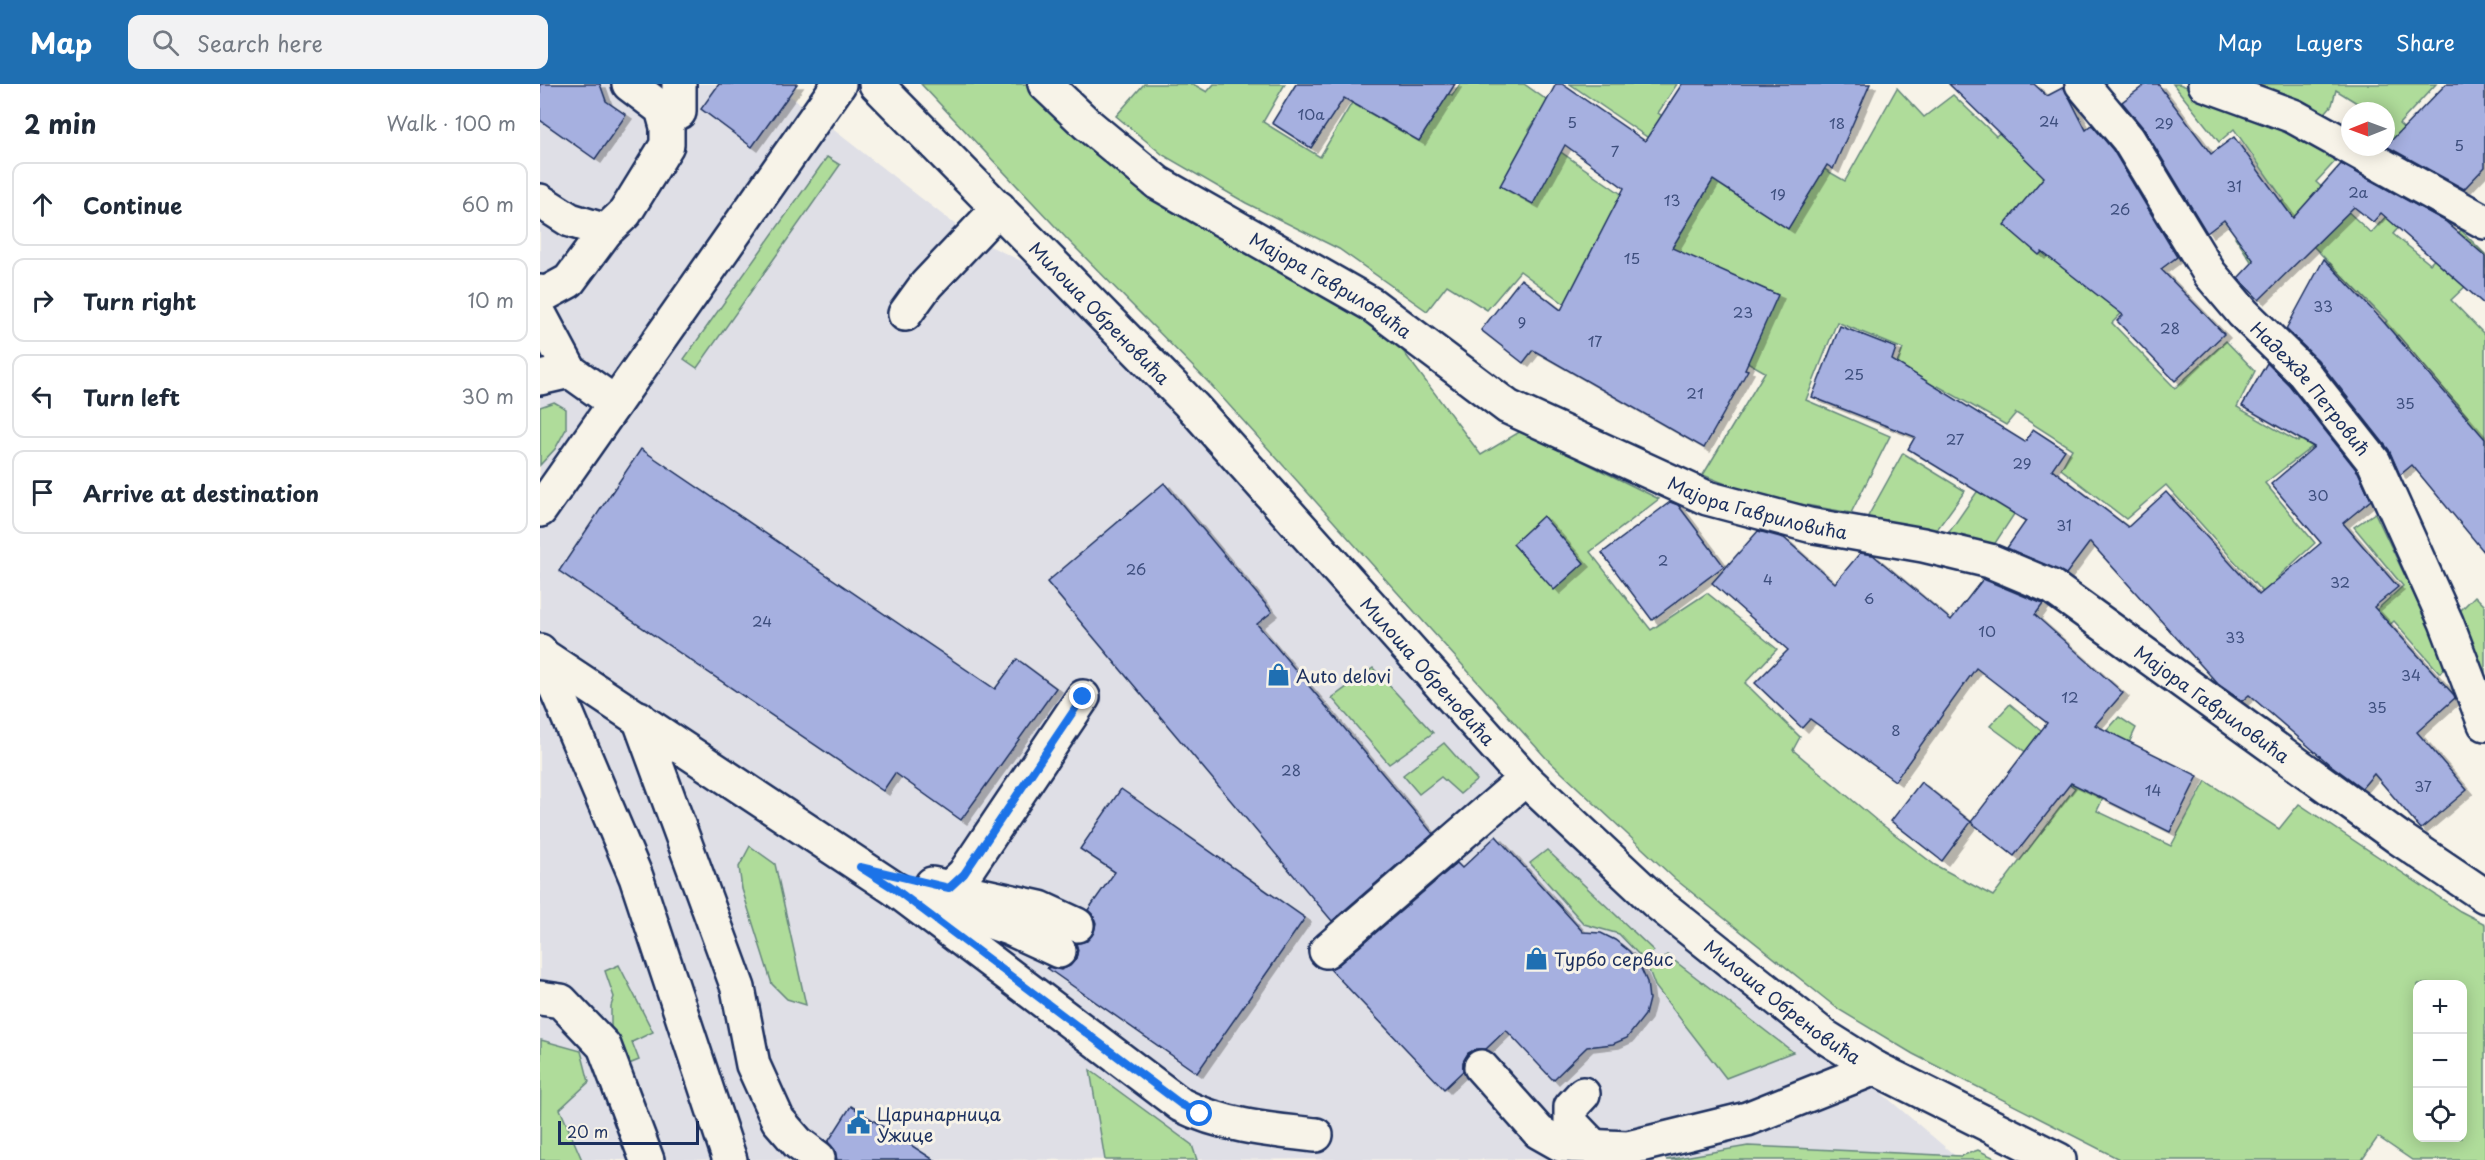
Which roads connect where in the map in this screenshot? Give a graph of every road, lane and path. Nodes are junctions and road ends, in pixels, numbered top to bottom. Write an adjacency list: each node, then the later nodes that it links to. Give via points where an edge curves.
1 (629, 84): 9 (street, via 662,109)
2 (658, 84): 8 (street)
3 (839, 84): 18 (street)
4 (876, 84): 11 (street, Милоша Обреновића)
5 (1045, 84): 28 (street, Мајора Гавриловића, via 1158,183 1371,304 1508,407 1707,498 1809,525 1990,561 2052,587)
6 (2082, 84): 23 (street, Надежде Петровић, via 2128,140 2210,274 2303,372 2374,462 2446,622)
7 (2205, 84): 12 (street, via 2293,116)
8 (679, 98): 9 (street)
9 (668, 145): 13 (street, via 626,213)
10 (540, 201): 13 (street, via 570,220)
11 (999, 207): 15 (street); 24 (street, Милоша Обреновића, via 1193,407)
12 (2485, 222)
13 (606, 231): 14 (street, via 569,281 547,293)
14 (540, 292)
15 (904, 314)
16 (540, 315): 17 (street)
17 (555, 375): 18 (street)
18 (615, 403): 19 (street)
19 (540, 510)
20 (541, 653): 22 (street); 38 (street, via 636,877)
21 (1083, 697): 26 (street, via 964,874)
22 (639, 717): 25 (street); 36 (street, via 738,988 753,1065)
23 (2485, 724)
24 (1525, 779): 29 (street); 32 (street, Милоша Обреновића, via 1655,901 1824,1036)
25 (860, 867): 26 (street); 27 (street)
26 (949, 888): 27 (street, via 1040,908 1068,938 1011,929)
27 (895, 889): 34 (street, via 1182,1105 1220,1121)
28 (2485, 897)
29 (1326, 951)
30 (540, 998): 37 (street, via 561,1001 604,1046)
31 (1481, 1067): 35 (street, via 1539,1132 1562,1145)
32 (1875, 1068): 35 (street, via 1746,1119 1628,1148); 39 (street, Милоша Обреновића)
33 (1583, 1094): 35 (street, via 1571,1107 1571,1123)
34 (1316, 1135)
35 (1593, 1146)
36 (824, 1149)
37 (647, 1160)
38 (730, 1160)
39 (2059, 1160)

